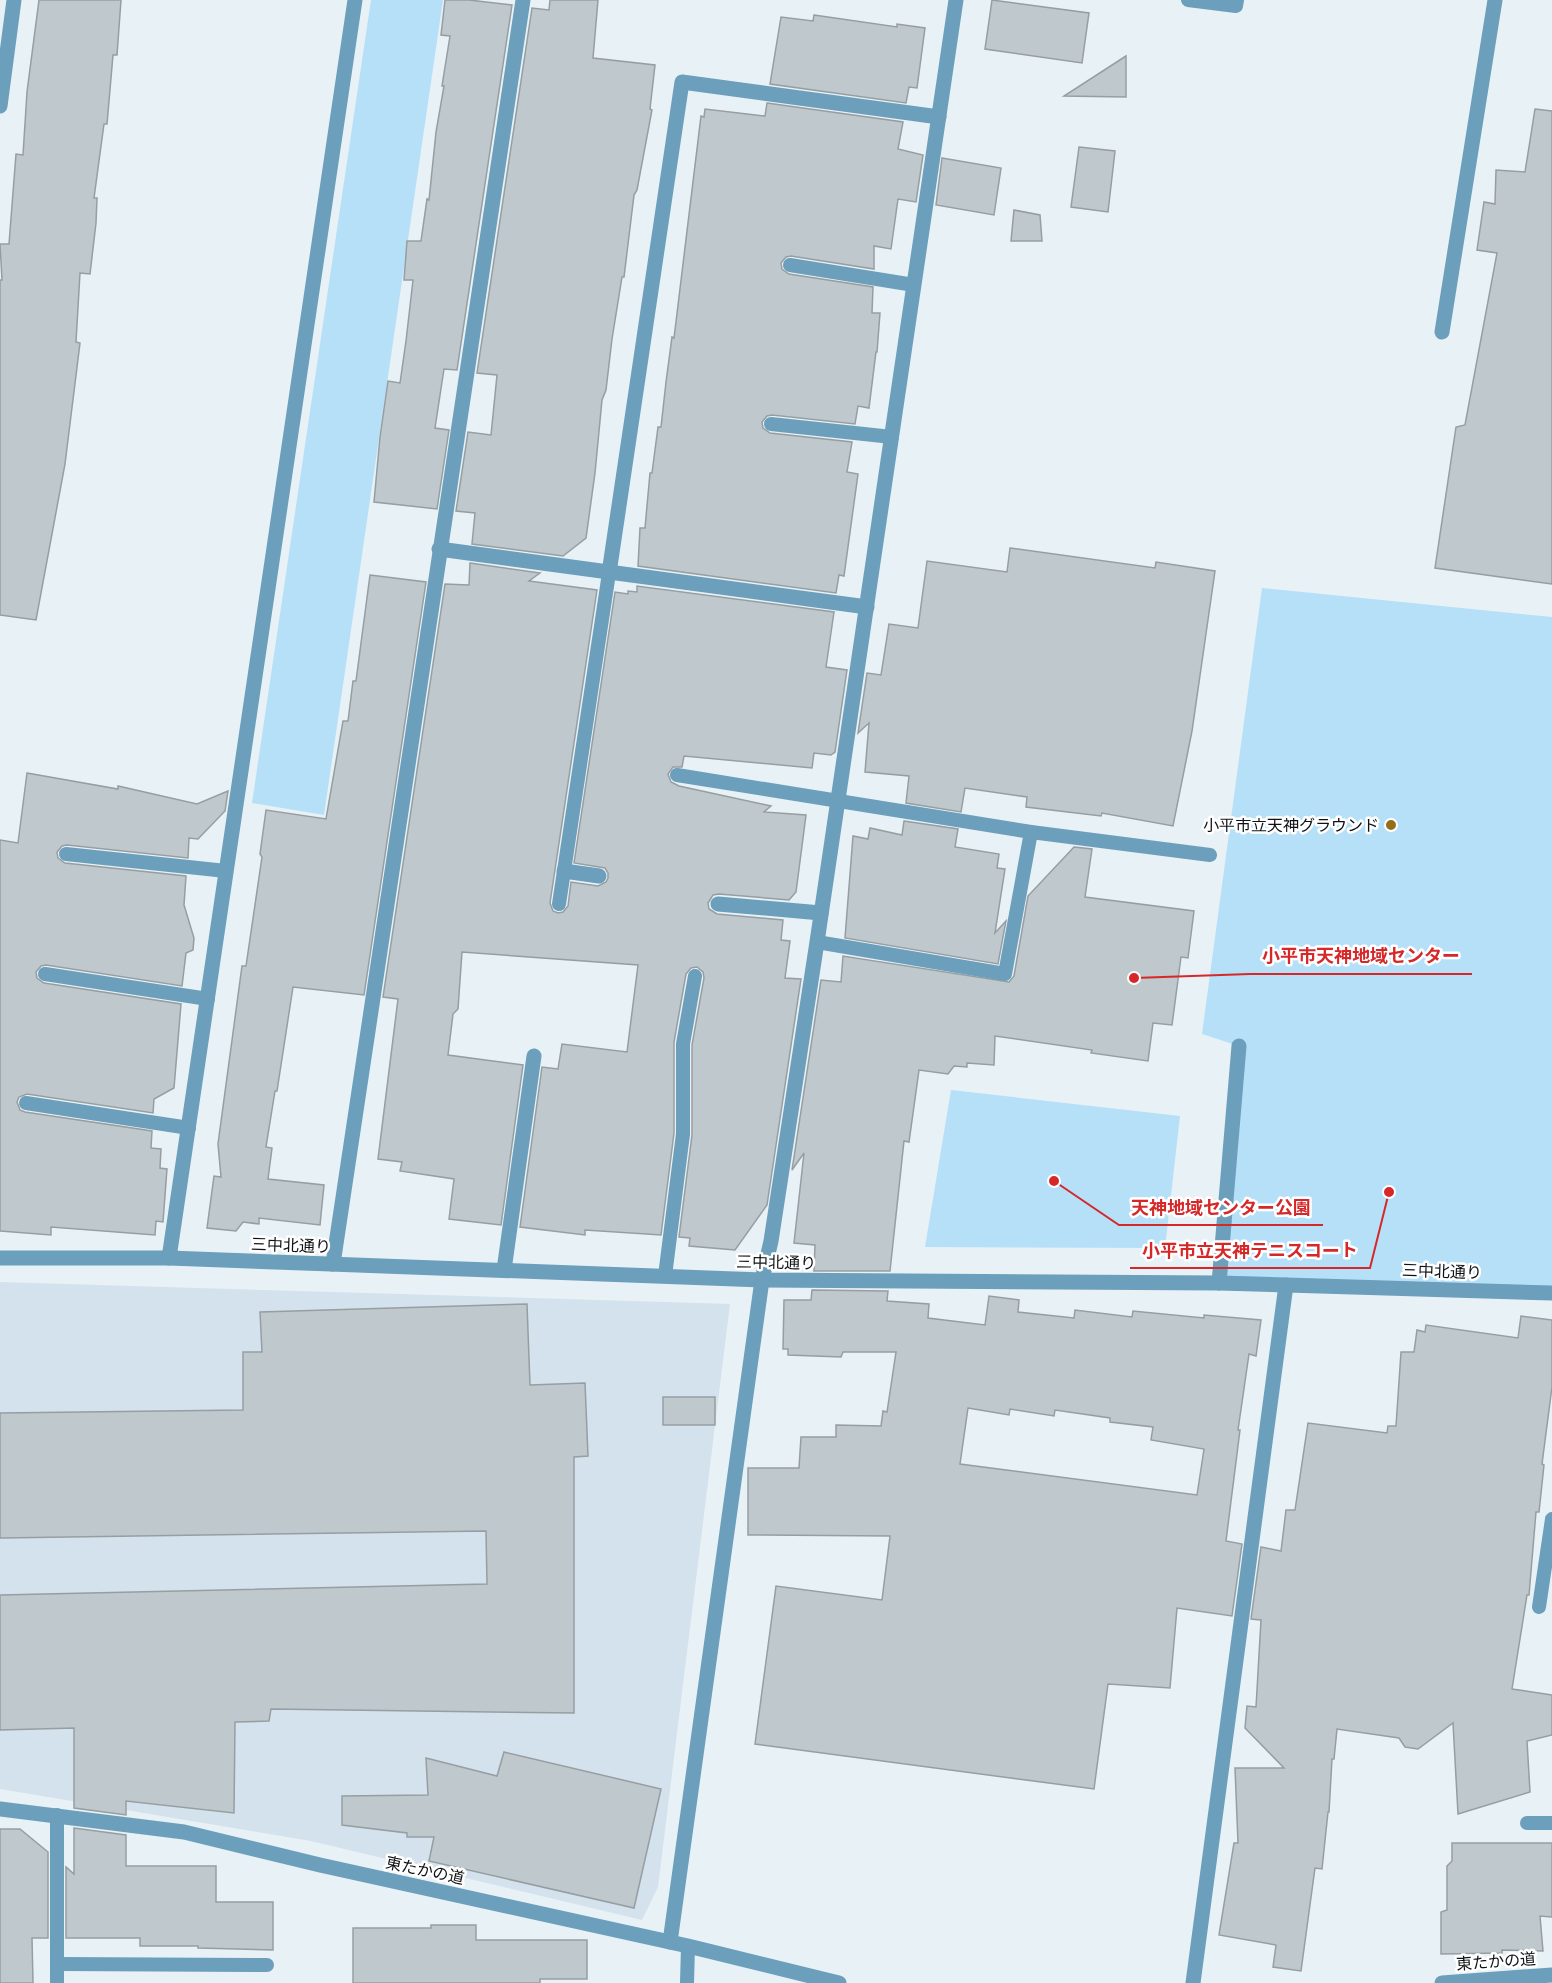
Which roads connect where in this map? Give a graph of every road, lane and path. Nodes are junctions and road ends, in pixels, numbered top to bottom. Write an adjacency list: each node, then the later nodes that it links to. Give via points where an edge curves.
1 (14, 0): 8 (street)
2 (355, 0): 23 (street)
3 (523, 0): 15 (street)
4 (956, 0): 9 (street)
5 (1188, 0): 6 (lane, via 1236,6)
6 (1237, 0)
7 (1495, 0): 12 (street)
8 (0, 106)
9 (939, 117): 11 (street); 16 (street, via 681,82)
10 (790, 265): 11 (lane)
11 (914, 285): 14 (street)
12 (1442, 332)
13 (771, 424): 14 (lane)
14 (892, 437): 17 (street)
15 (439, 549): 16 (street); 39 (street)
16 (609, 573): 17 (street); 24 (lane)
17 (867, 607): 19 (street)
18 (676, 775): 19 (lane)
19 (837, 801): 20 (lane); 28 (street)
20 (1031, 832): 22 (lane); 29 (lane, via 1005,974)
21 (66, 854): 23 (lane)
22 (1210, 855)
23 (226, 871): 32 (street)
24 (564, 871): 25 (street); 26 (lane)
25 (599, 876)
26 (559, 904)
27 (718, 904): 28 (street)
28 (821, 913): 29 (street)
29 (817, 942): 42 (street)
30 (45, 974): 32 (lane)
31 (695, 976): 41 (lane, via 683,1044 683,1134)
32 (208, 999): 36 (street)
33 (1239, 1046): 43 (street)
34 (534, 1056): 40 (street)
35 (26, 1103): 36 (lane)
36 (189, 1128): 38 (street)
37 (0, 1258): 38 (street, 三中北通り)
38 (169, 1258): 39 (street, 三中北通り)
39 (333, 1264): 40 (street, 三中北通り)
40 (504, 1270): 41 (street, 三中北通り)
41 (665, 1276): 42 (street, 三中北通り)
42 (762, 1280): 43 (street, 三中北通り); 52 (street)
43 (1220, 1283): 44 (street, 三中北通り)
44 (1286, 1285): 45 (street, 三中北通り); 61 (street)
45 (1552, 1293)
46 (1552, 1519): 47 (lane)
47 (1539, 1607)
48 (0, 1809): 49 (street, 東たかの道)
49 (57, 1815): 52 (street, 東たかの道, via 184,1832); 54 (lane)
50 (1527, 1823): 51 (lane)
51 (1552, 1823)
52 (670, 1942): 53 (street, 東たかの道)
53 (688, 1946): 59 (lane); 60 (street, 東たかの道)
54 (57, 1964): 55 (lane); 58 (lane)
55 (267, 1965)
56 (1552, 1975): 57 (street, 東たかの道)
57 (1472, 1982): 62 (street, 東たかの道)
58 (57, 1983)
59 (687, 1983)
60 (838, 1983)
61 (1193, 1983)
62 (1442, 1983)

